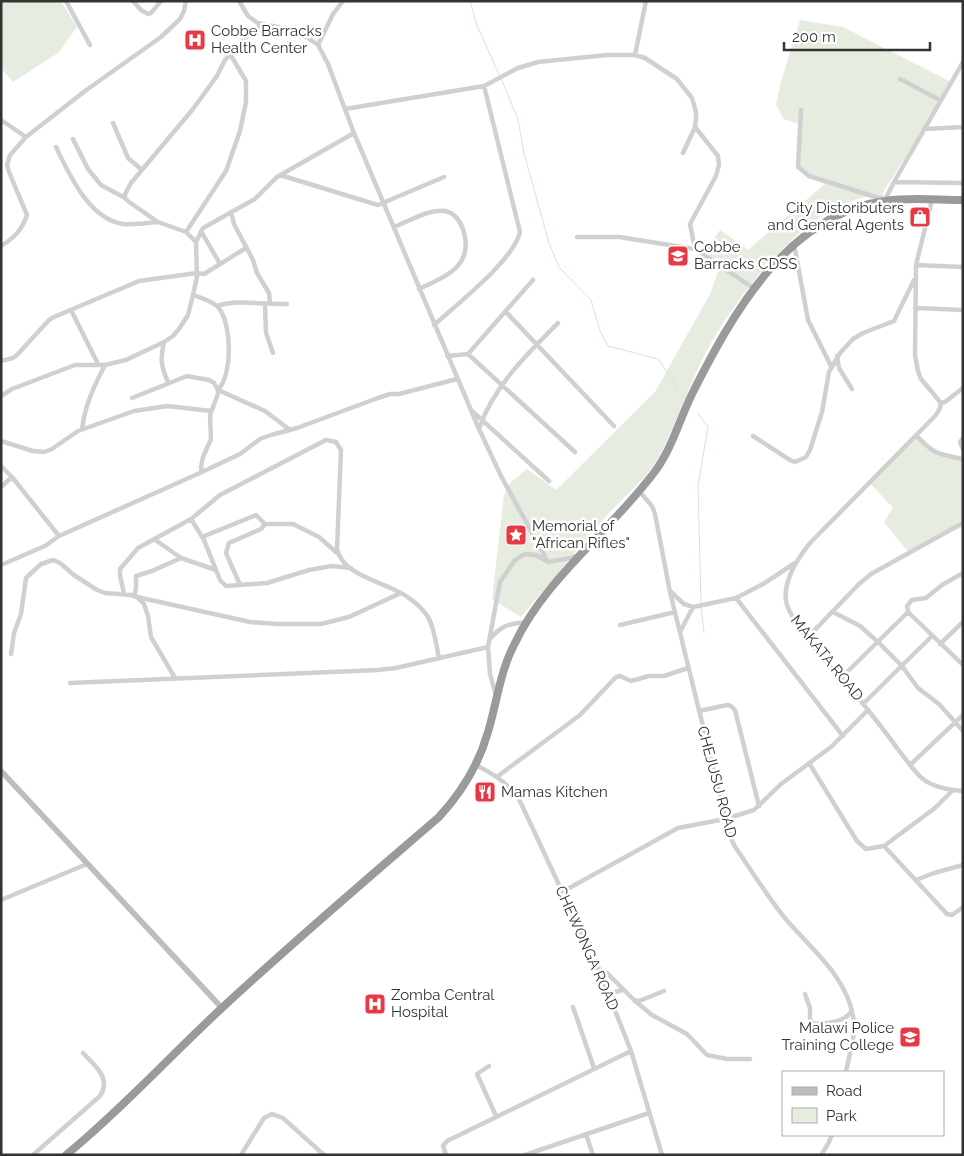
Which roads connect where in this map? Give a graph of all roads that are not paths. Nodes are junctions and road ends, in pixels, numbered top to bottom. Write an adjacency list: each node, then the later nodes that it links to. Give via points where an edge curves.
1 (66, 1): 9 (street)
2 (133, 1): 3 (street, via 148,14)
3 (161, 1)
4 (186, 1): 25 (street, via 180,19 161,37)
5 (239, 1): 8 (street, via 248,16)
6 (342, 1): 10 (street)
7 (646, 1): 12 (street)
8 (263, 23): 10 (street, via 298,31); 11 (street)
9 (90, 45)
10 (318, 45): 17 (street)
11 (230, 54): 29 (street, via 193,110); 40 (street, via 246,81 246,102 240,131 226,172)
12 (635, 55): 15 (street, via 538,62 518,68); 21 (street, via 677,79 686,88 696,112)
13 (963, 62): 16 (street)
14 (900, 79): 16 (street)
15 (484, 86): 17 (street); 68 (street, via 520,232 518,241 498,265)
16 (940, 100): 23 (street)
17 (345, 109): 24 (street)
18 (801, 110): 35 (street, via 798,167 809,176)
19 (1, 120): 25 (street)
20 (113, 123): 29 (street, via 128,158)
21 (695, 127): 28 (street); 50 (street, via 719,161 716,176 690,224)
22 (963, 128): 23 (street)
23 (924, 129): 32 (street)
24 (354, 133): 30 (street); 38 (street)
25 (26, 137): 48 (street, via 10,155 7,165 27,215 21,230)
26 (73, 139): 34 (street, via 88,169 101,185)
27 (56, 147): 41 (street, via 74,184 105,217 125,224)
28 (683, 153)
29 (142, 170): 34 (street, via 126,190)
30 (280, 175): 38 (street, via 366,202); 39 (street, via 256,199)
31 (444, 177): 38 (street)
32 (894, 182): 33 (street); 35 (street)
33 (963, 183)
34 (125, 198): 41 (street)
35 (885, 200): 36 (highway); 47 (highway, via 860,206 821,223)
36 (932, 200): 37 (highway); 52 (street)
37 (963, 200)
38 (384, 203): 42 (street)
39 (231, 212): 43 (street); 49 (street)
40 (196, 218): 43 (street); 44 (street)
41 (158, 222): 44 (street)
42 (394, 227): 57 (street); 57 (street, via 434,211 446,211 461,224 466,240 459,265 448,276)
43 (202, 229): 46 (street); 51 (street)
44 (186, 232): 46 (street)
45 (577, 237): 50 (street, via 619,237)
46 (196, 242): 54 (street)
47 (794, 244): 58 (highway); 78 (street, via 808,320)
48 (1, 246)
49 (246, 248): 51 (street); 60 (street, via 268,293)
50 (695, 249): 58 (street)
51 (220, 264): 54 (street, via 204,274)
52 (916, 265): 53 (street); 55 (street)
53 (963, 267)
54 (197, 273): 59 (street); 64 (street, via 139,281)
55 (915, 278): 63 (street); 74 (street, via 894,321 863,333)
56 (533, 280): 66 (street)
57 (419, 289): 68 (street)
58 (755, 290): 108 (highway, via 729,325 706,365 668,451)
59 (194, 295): 62 (street); 69 (street, via 179,329)
60 (268, 304): 61 (street); 62 (street, via 231,302); 71 (street, via 266,333)
61 (287, 304)
62 (217, 306): 85 (street, via 227,331 230,354 224,382)
63 (915, 308): 65 (street); 88 (street, via 918,371)
64 (71, 310): 75 (street, via 49,320 13,358); 76 (street)
65 (963, 310)
66 (506, 312): 70 (street); 72 (street)
67 (558, 323): 70 (street)
68 (434, 325): 73 (street)
69 (164, 342): 77 (street, via 126,360); 81 (street, via 161,366)
70 (537, 344): 82 (street); 92 (street)
71 (273, 353)
72 (468, 354): 73 (street); 82 (street)
73 (448, 356): 80 (street)
74 (837, 356): 78 (street); 79 (street)
75 (1, 361)
76 (98, 364): 77 (street); 86 (street, via 76,365)
77 (105, 364): 93 (street, via 89,398)
78 (832, 365): 79 (street); 97 (street, via 822,412 806,457 795,462)
79 (839, 366): 84 (street)
80 (457, 378): 89 (street); 95 (street, via 390,394)
81 (168, 382): 85 (street, via 188,376 209,380); 87 (street)
82 (502, 384): 91 (street); 101 (street)
83 (963, 388): 88 (street)
84 (852, 389)
85 (218, 390): 90 (street); 95 (street, via 265,411)
86 (1, 396)
87 (132, 398)
88 (941, 403): 96 (street, MAKATA ROAD, via 936,415)
89 (471, 410): 91 (street); 94 (street)
90 (211, 411): 93 (street, via 167,406 134,412); 104 (street, via 210,443 203,457)
91 (482, 420): 94 (street); 106 (street)
92 (614, 426)
93 (82, 429): 99 (street, via 44,452)
94 (479, 429): 118 (street, via 500,476)
95 (290, 430): 104 (street, via 260,439 240,454)
96 (916, 435): 102 (street, via 933,452); 119 (street, MAKATA ROAD, via 810,543)
97 (753, 436)
98 (963, 438): 100 (street, via 960,442)
99 (1, 441)
100 (963, 449)
101 (575, 452)
102 (963, 459)
103 (1, 466): 105 (street)
104 (202, 472): 112 (street)
105 (12, 477): 107 (street); 112 (street)
106 (549, 481)
107 (1, 486)
108 (640, 492): 115 (highway); 125 (street, CHEJUSU ROAD, via 655,514)
109 (190, 519): 113 (street); 114 (street); 116 (street, via 220,495 331,440 342,450)
110 (963, 522): 132 (street, via 871,574)
111 (265, 524): 113 (street, via 256,515); 116 (street, via 294,524 319,537); 124 (street, via 229,543 226,553)
112 (59, 536): 120 (street, via 45,546)
113 (202, 537): 122 (street)
114 (154, 539): 117 (street); 127 (street, via 138,548 120,569)
115 (584, 552): 118 (street, via 572,558); 134 (highway)
116 (338, 554): 121 (street)
117 (181, 558): 122 (street); 128 (street, via 136,576)
118 (548, 562): 140 (street, via 536,555 525,554 508,569 500,582)
119 (796, 562): 129 (street); 139 (street, MAKATA ROAD, via 787,587 786,602)
120 (1, 565)
121 (351, 568): 124 (street, via 324,567 267,582); 126 (street)
122 (216, 570): 124 (street, via 224,585)
123 (963, 573): 133 (street, via 924,599 910,601)
124 (240, 585)
125 (670, 592): 130 (street); 131 (street, CHEJUSU ROAD)
126 (401, 593): 128 (street, via 349,617 321,624 250,622); 145 (street, via 428,617)
127 (124, 594): 128 (street); 144 (street, via 97,590 57,561 41,564 24,583 21,614)
128 (135, 597): 149 (street, via 144,604 151,637)
129 (736, 598): 130 (street); 159 (street)
130 (693, 607): 137 (street)
131 (675, 612): 136 (street); 137 (street, CHEJUSU ROAD)
132 (833, 612): 139 (street); 141 (street, via 860,626)
133 (908, 612): 138 (street); 141 (street)
134 (527, 622): 140 (street, via 500,628); 152 (highway, via 508,659)
135 (963, 622): 142 (street)
136 (620, 625)
137 (680, 632): 148 (street, CHEJUSU ROAD)
138 (932, 636): 142 (street); 147 (street)
139 (807, 638): 150 (street, MAKATA ROAD)
140 (490, 639): 143 (street)
141 (878, 642): 147 (street); 150 (street)
142 (940, 644): 146 (street)
143 (488, 647): 145 (street); 152 (street)
144 (11, 654)
145 (439, 658): 149 (street, via 378,670)
146 (963, 665)
147 (902, 666): 153 (street); 157 (street, via 918,688 939,704)
148 (688, 668): 155 (street, CHEJUSU ROAD); 164 (street, via 631,681 619,676 576,719)
149 (175, 678): 151 (street)
150 (841, 678): 153 (street, MAKATA ROAD)
151 (70, 682)
152 (496, 697): 161 (highway)
153 (864, 704): 154 (street, MAKATA ROAD)
154 (868, 710): 159 (street); 162 (street, MAKATA ROAD)
155 (699, 711): 167 (street, via 727,705 735,710); 168 (street, CHEJUSU ROAD)
156 (963, 715): 157 (street)
157 (955, 723): 158 (street); 162 (street)
158 (963, 731)
159 (844, 736): 160 (street)
160 (809, 764): 167 (street, via 781,784); 169 (street, via 856,842 866,849)
161 (476, 765): 164 (street, CHEWONGA ROAD); 183 (highway, via 461,791 439,817)
162 (910, 765): 165 (street, MAKATA ROAD, via 923,779)
163 (1, 771): 170 (main road)
164 (498, 776): 173 (street, CHEWONGA ROAD, via 520,799)
165 (952, 790): 166 (street, MAKATA ROAD); 169 (street, via 935,808)
166 (963, 791)
167 (759, 806): 168 (street)
168 (725, 819): 173 (street, via 671,831); 184 (street, CHEJUSU ROAD, via 734,845 783,916 830,968)
169 (884, 846): 172 (street)
170 (87, 864): 174 (street); 183 (main road)
171 (963, 865): 172 (street)
172 (916, 880): 175 (street, via 948,915)
173 (562, 892): 176 (street, CHEWONGA ROAD)
174 (1, 900)
175 (963, 907)
176 (598, 969): 177 (street); 179 (street, CHEWONGA ROAD)
177 (622, 990): 179 (street); 181 (street)
178 (664, 991): 181 (street)
179 (608, 994): 185 (street, CHEWONGA ROAD)
180 (805, 994): 184 (street, via 813,1023 840,1020)
181 (634, 1000): 187 (street, via 652,1015 687,1034 707,1055)
182 (573, 1007): 189 (street)
183 (222, 1008): 196 (highway)
184 (852, 1010): 190 (street, CHEJUSU ROAD, via 854,1030)
185 (631, 1051): 189 (street); 191 (street, CHEWONGA ROAD)
186 (83, 1053): 195 (street, via 102,1073 103,1092)
187 (750, 1059)
188 (489, 1066): 192 (street, via 478,1072 477,1077)
189 (594, 1068): 192 (street)
190 (846, 1071)
191 (649, 1113): 193 (street); 202 (street, CHEWONGA ROAD)
192 (496, 1116): 199 (street, via 445,1142)
193 (586, 1134): 200 (street); 201 (street)
194 (832, 1136): 203 (street)
195 (33, 1155)
196 (66, 1155)
197 (242, 1155): 198 (street, via 264,1118 272,1114 284,1118)
198 (324, 1155)
199 (446, 1155)
200 (525, 1155)
201 (593, 1155)
202 (662, 1155)
203 (821, 1155)

